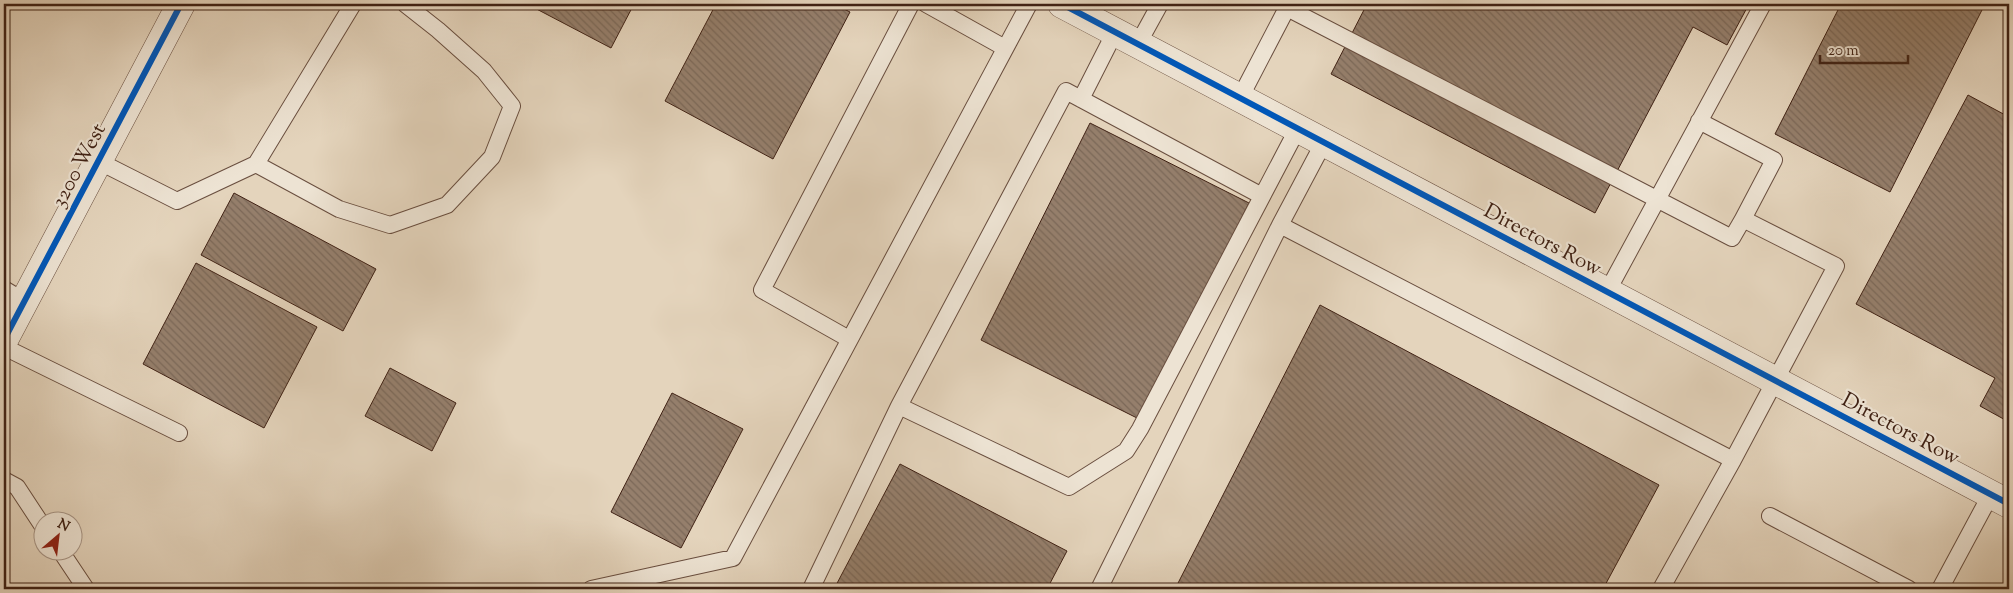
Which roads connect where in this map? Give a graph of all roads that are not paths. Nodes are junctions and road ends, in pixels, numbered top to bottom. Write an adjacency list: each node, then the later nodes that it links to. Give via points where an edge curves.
1 (181, 4): 18 (street, 3200 West)
2 (353, 4): 19 (lane)
3 (404, 4): 19 (lane, via 484,70 512,106 492,157 447,205 390,225 339,208)
4 (911, 4): 26 (lane, via 762,290)
5 (926, 4): 12 (lane)
6 (1029, 4): 12 (lane)
7 (1062, 4): 11 (street, Directors Row)
8 (1160, 4): 11 (lane)
9 (1763, 4): 15 (lane)
10 (1288, 6): 13 (lane); 21 (lane)
11 (1127, 38): 13 (street, Directors Row); 14 (lane)
12 (1005, 48): 26 (lane)
13 (1240, 98): 16 (street, Directors Row)
14 (1081, 99): 20 (lane); 30 (lane, via 1066,90)
15 (1699, 121): 21 (lane); 22 (lane, via 1774,160)
16 (1298, 128): 17 (street, Directors Row); 20 (lane)
17 (1324, 142): 23 (lane); 24 (street, Directors Row)
18 (98, 161): 19 (lane, via 176,201); 25 (street, 3200 West)
19 (256, 164)
20 (1262, 196): 30 (lane, via 1126,451 1069,487)
21 (1657, 199): 22 (lane, via 1732,238); 24 (lane)
22 (1743, 219): 29 (lane, via 1836,266)
23 (1280, 225): 32 (lane); 41 (lane)
24 (1607, 292): 29 (street, Directors Row)
25 (14, 295): 27 (street, 3200 West)
26 (850, 339): 39 (lane, via 733,558)
27 (4, 340)
28 (4, 347): 31 (lane)
29 (1776, 381): 32 (lane); 34 (street, Directors Row)
30 (899, 406): 40 (lane)
31 (179, 433)
32 (1733, 460): 42 (lane)
33 (4, 480): 35 (lane, via 17,487)
34 (2000, 499): 44 (lane)
35 (32, 510)
36 (1770, 516): 43 (lane)
37 (67, 560): 38 (lane)
38 (86, 589)
39 (591, 589)
40 (811, 589)
41 (1099, 589)
42 (1661, 589)
43 (1909, 589)
44 (1940, 589)

